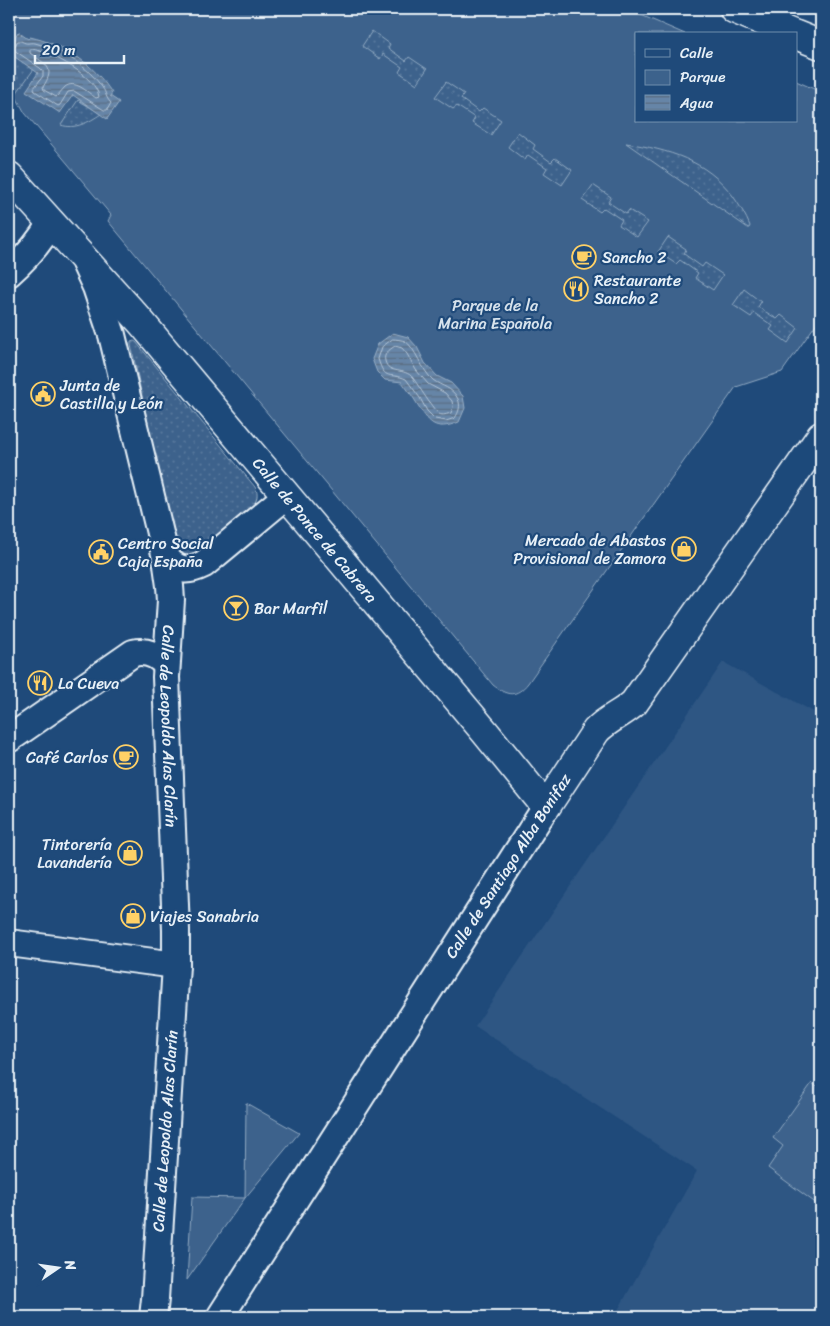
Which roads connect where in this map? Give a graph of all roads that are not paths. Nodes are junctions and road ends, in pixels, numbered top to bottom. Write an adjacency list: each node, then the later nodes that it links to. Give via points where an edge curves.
1 (734, 9): 2 (main road)
2 (790, 32)
3 (798, 35): 4 (main road)
4 (821, 46)
5 (9, 176): 6 (main road, Calle de Leopoldo Alas Clarín)
6 (51, 222): 7 (main road, Calle de Leopoldo Alas Clarín); 8 (street, via 37,246)
7 (80, 254): 10 (main road, Calle de Ponce de Cabrera, via 142,322); 11 (street, Calle de Leopoldo Alas Clarín, via 96,287 112,335)
8 (9, 273)
9 (821, 436): 14 (main road, Calle de Santiago Alba Bonifaz, via 634,702 596,731)
10 (286, 496): 11 (street, via 204,564 182,570); 14 (main road, Calle de Ponce de Cabrera)
11 (166, 558): 12 (street, Calle de Leopoldo Alas Clarín, via 171,600)
12 (166, 665): 13 (street, via 152,654 133,653); 16 (street, Calle de Leopoldo Alas Clarín)
13 (9, 739)
14 (546, 807): 18 (street, Calle de Santiago Alba Bonifaz)
15 (9, 943): 16 (street)
16 (176, 964): 17 (street, Calle de Leopoldo Alas Clarín)
17 (153, 1317)
18 (220, 1317)

